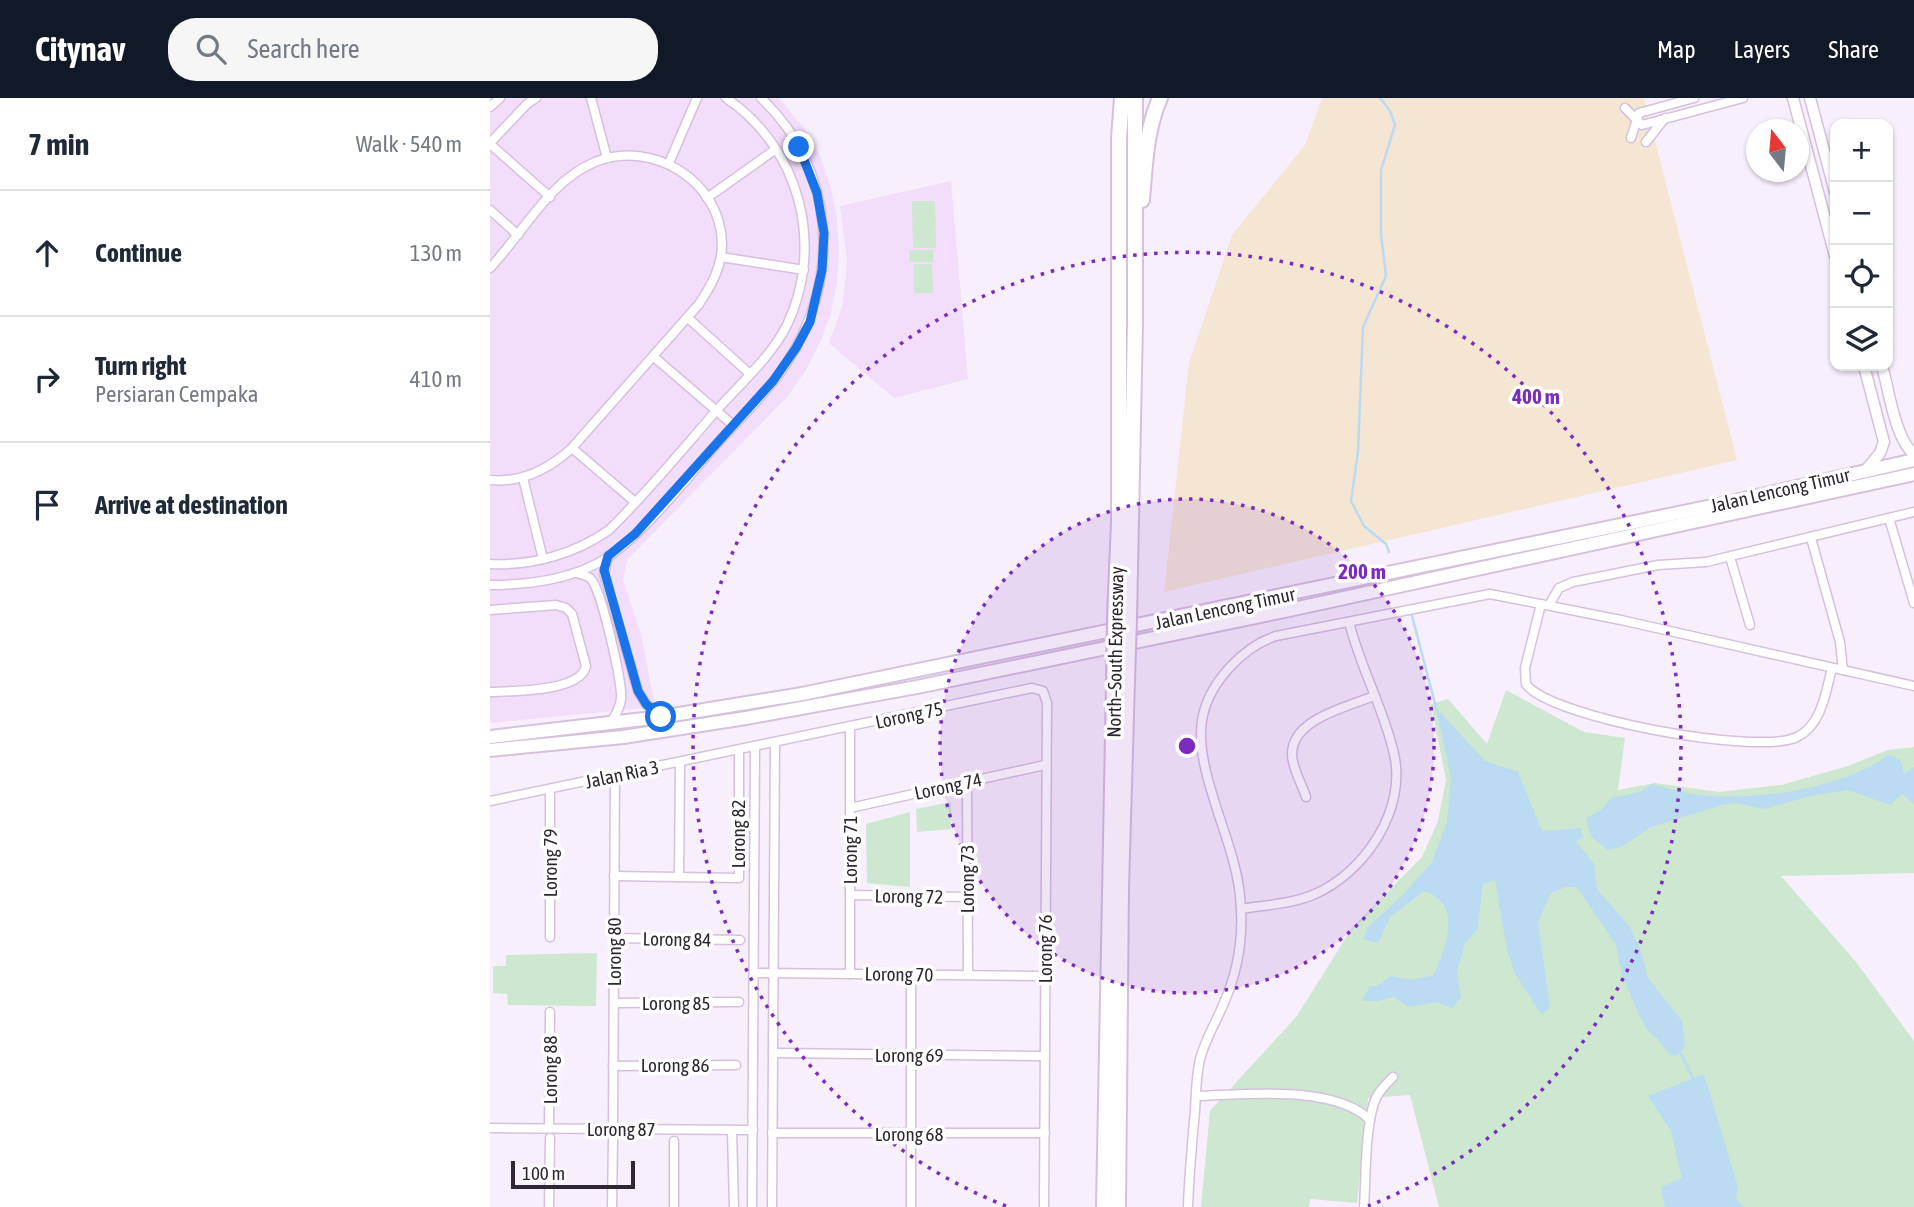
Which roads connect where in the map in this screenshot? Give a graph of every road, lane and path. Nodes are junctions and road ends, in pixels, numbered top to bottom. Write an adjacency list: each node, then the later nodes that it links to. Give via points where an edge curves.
1 (500, 98): 15 (street)
2 (536, 98): 22 (street)
3 (591, 98): 24 (street)
4 (697, 98): 25 (street)
5 (726, 98): 23 (street)
6 (761, 98): 42 (street, via 791,131 805,161 822,218 824,251 819,288 804,335 773,381)
7 (1116, 98): 20 (highway)
8 (1122, 98): 20 (highway, North–South Expressway)
9 (1135, 98): 35 (highway, North–South Expressway)
10 (1160, 98): 35 (highway, via 1145,159)
11 (1694, 98): 18 (street, via 1639,113)
12 (1743, 98): 17 (street)
13 (1793, 98): 31 (street)
14 (1810, 98): 26 (street)
15 (490, 107)
16 (1625, 108): 18 (street)
17 (1665, 118): 18 (street, via 1642,125); 21 (street)
18 (1637, 120): 19 (street)
19 (1631, 138)
20 (1119, 139): 63 (highway, North–South Expressway)
21 (1646, 142)
22 (490, 143): 27 (street)
23 (776, 149): 28 (street); 34 (street, via 796,189 803,217)
24 (607, 158): 25 (street, via 639,156); 27 (street, via 584,167)
25 (669, 163): 28 (street)
26 (1832, 182)
27 (550, 197): 30 (street)
28 (707, 198): 32 (street, via 720,232)
29 (490, 210): 30 (street)
30 (518, 235): 33 (street)
31 (1832, 245)
32 (721, 257): 34 (street); 36 (street, via 714,281)
33 (490, 268)
34 (804, 270): 40 (street, via 786,328)
35 (1135, 271): 63 (highway, North–South Expressway)
36 (688, 318): 37 (street); 40 (street)
37 (654, 357): 41 (street); 43 (street)
38 (1865, 371): 46 (street, via 1884,442)
39 (1883, 371): 44 (street, via 1899,429)
40 (750, 374): 41 (street)
41 (717, 410): 42 (street); 50 (street)
42 (733, 425): 54 (street, via 635,534)
43 (572, 448): 48 (street, via 548,468); 50 (street)
44 (1914, 454)
45 (1914, 460): 46 (highway, Jalan Lencong Timur)
46 (1866, 470): 73 (highway, Jalan Lencong Timur, via 945,666)
47 (1914, 474): 79 (highway, Jalan Lencong Timur, via 917,687 623,737)
48 (523, 478): 49 (street); 56 (street)
49 (490, 480)
50 (635, 502): 56 (street, via 592,542)
51 (1914, 512): 52 (street)
52 (1889, 518): 53 (street); 60 (street)
53 (1811, 538): 55 (street); 67 (street, via 1840,642)
54 (608, 556): 58 (street); 73 (street, via 604,574 638,691)
55 (1730, 557): 61 (street, via 1573,582 1559,588); 65 (street)
56 (543, 559): 57 (street)
57 (490, 564)
58 (575, 573): 59 (street); 74 (street, via 591,579 607,627 621,696)
59 (490, 585)
60 (1914, 603)
61 (1545, 604): 64 (street, via 1490,594); 66 (street); 66 (street, via 1525,668 1526,684 1536,694 1590,716 1698,737 1788,740 1802,734 1815,720)
62 (490, 610): 71 (street, via 566,608 572,614 586,666 579,678 555,686)
63 (1122, 617): 68 (highway, North–South Expressway, bridge)
64 (1349, 622): 72 (street); 93 (street, via 1264,640 1251,647 1209,695 1202,719 1202,755 1232,852)
65 (1749, 625)
66 (1832, 668): 67 (street)
67 (1843, 670): 69 (street)
68 (1121, 683): 131 (highway, North–South Expressway); 132 (highway, North–South Expressway)
69 (1914, 686)
70 (1044, 691): 75 (street, Lorong 75, via 1032,688); 82 (street, Lorong 76)
71 (490, 692)
72 (1374, 696): 86 (street, via 1300,731 1292,756); 93 (street, via 1397,773 1389,812 1374,842 1353,870 1314,894)
73 (661, 717): 74 (highway, Jalan Lencong Timur)
74 (611, 724): 76 (highway, Jalan Lencong Timur)
75 (850, 727): 77 (street, Lorong 75); 88 (street, Lorong 71)
76 (490, 737)
77 (775, 742): 78 (street, Lorong 75); 98 (street)
78 (755, 747): 80 (street, Jalan Ria 3); 97 (street)
79 (490, 750)
80 (738, 750): 81 (street, Jalan Ria 3); 90 (street, Lorong 82, via 739,878)
81 (680, 762): 83 (street, Jalan Ria 3); 90 (street)
82 (1045, 765): 84 (street, Lorong 74); 102 (street, Lorong 76)
83 (615, 775): 85 (street, Jalan Ria 3); 89 (street, Lorong 80)
84 (967, 782): 88 (street, Lorong 74); 92 (street, Lorong 73)
85 (550, 789): 87 (street, Jalan Ria 3); 94 (street, Lorong 79)
86 (1306, 797)
87 (490, 801)
88 (850, 808): 91 (street, Lorong 71)
89 (614, 876): 90 (street, Lorong 82); 95 (street, Lorong 80)
90 (679, 877)
91 (850, 895): 92 (street, Lorong 72); 99 (street, Lorong 71)
92 (967, 897): 101 (street, Lorong 73)
93 (1241, 909): 112 (street, via 1235,972 1201,1058)
94 (550, 937)
95 (614, 938): 96 (street, Lorong 84); 104 (street, Lorong 80)
96 (740, 940)
97 (754, 973): 98 (street, Lorong 70); 116 (street)
98 (774, 973): 99 (street, Lorong 70); 106 (street)
99 (850, 974): 100 (street, Lorong 70)
100 (911, 975): 101 (street, Lorong 70); 107 (street)
101 (968, 975): 102 (street, Lorong 70)
102 (1045, 976): 108 (street, Lorong 76)
103 (739, 1002): 104 (street, Lorong 85)
104 (614, 1003): 110 (street, Lorong 80)
105 (550, 1012): 117 (street, Lorong 88)
106 (773, 1053): 107 (street, Lorong 69); 118 (street)
107 (912, 1055): 108 (street, Lorong 69); 121 (street)
108 (1045, 1056): 119 (street, Lorong 76)
109 (736, 1065): 110 (street, Lorong 86)
110 (613, 1066): 120 (street, Lorong 80)
111 (1393, 1077): 113 (street, via 1374,1103)
112 (1196, 1096): 113 (street, via 1322,1098 1356,1109); 133 (street)
113 (1370, 1120): 134 (street)
114 (490, 1128): 117 (street, Lorong 87)
115 (732, 1130): 116 (street, Lorong 87); 120 (street, Lorong 87); 126 (street)
116 (753, 1130): 127 (street)
117 (549, 1133): 120 (street, Lorong 87); 123 (street, Lorong 88)
118 (772, 1133): 121 (street, Lorong 68); 128 (street)
119 (1045, 1133): 121 (street, Lorong 68); 130 (street, Lorong 76)
120 (613, 1134): 124 (street, Lorong 80)
121 (912, 1135): 129 (street)
122 (674, 1141): 125 (street)
123 (549, 1207)
124 (612, 1207)
125 (674, 1207)
126 (734, 1207)
127 (752, 1207)
128 (772, 1207)
129 (911, 1207)
130 (1044, 1207)
131 (1104, 1207)
132 (1118, 1207)
133 (1188, 1207)
134 (1364, 1207)

